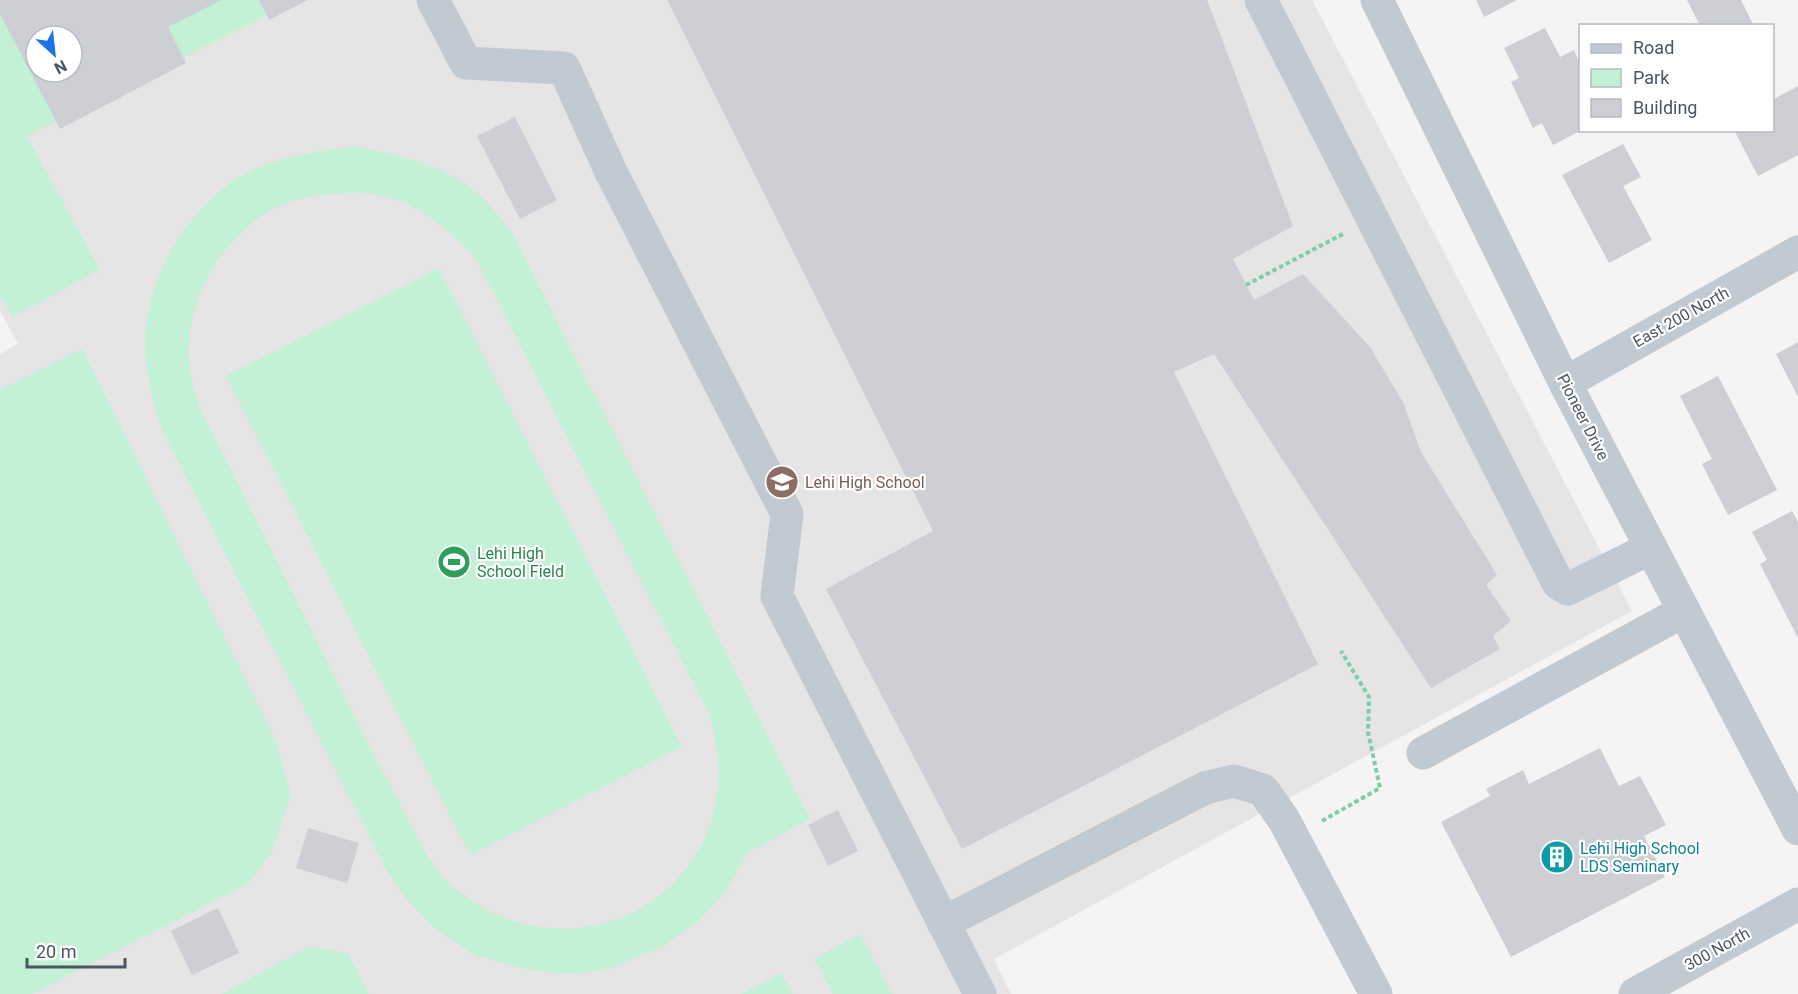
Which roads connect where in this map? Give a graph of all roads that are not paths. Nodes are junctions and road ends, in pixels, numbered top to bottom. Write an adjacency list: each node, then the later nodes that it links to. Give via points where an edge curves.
1 (433, 0): 11 (street, via 466,63 564,68 611,172 787,514 777,596)
2 (1261, 0): 6 (street, via 1558,583 1568,589)
3 (1377, 0): 5 (street, Pioneer Drive)
4 (1798, 252): 5 (street, East 200 North)
5 (1565, 383): 6 (street, Pioneer Drive)
6 (1651, 548): 7 (street, Pioneer Drive)
7 (1684, 611): 8 (street); 9 (street, Pioneer Drive)
8 (1423, 753)
9 (1798, 829)
10 (1798, 904): 14 (street, 300 North)
11 (943, 923): 12 (street); 13 (street, via 1205,788 1234,781 1263,790 1284,820)
12 (980, 994)
13 (1376, 994)
14 (1635, 994)

